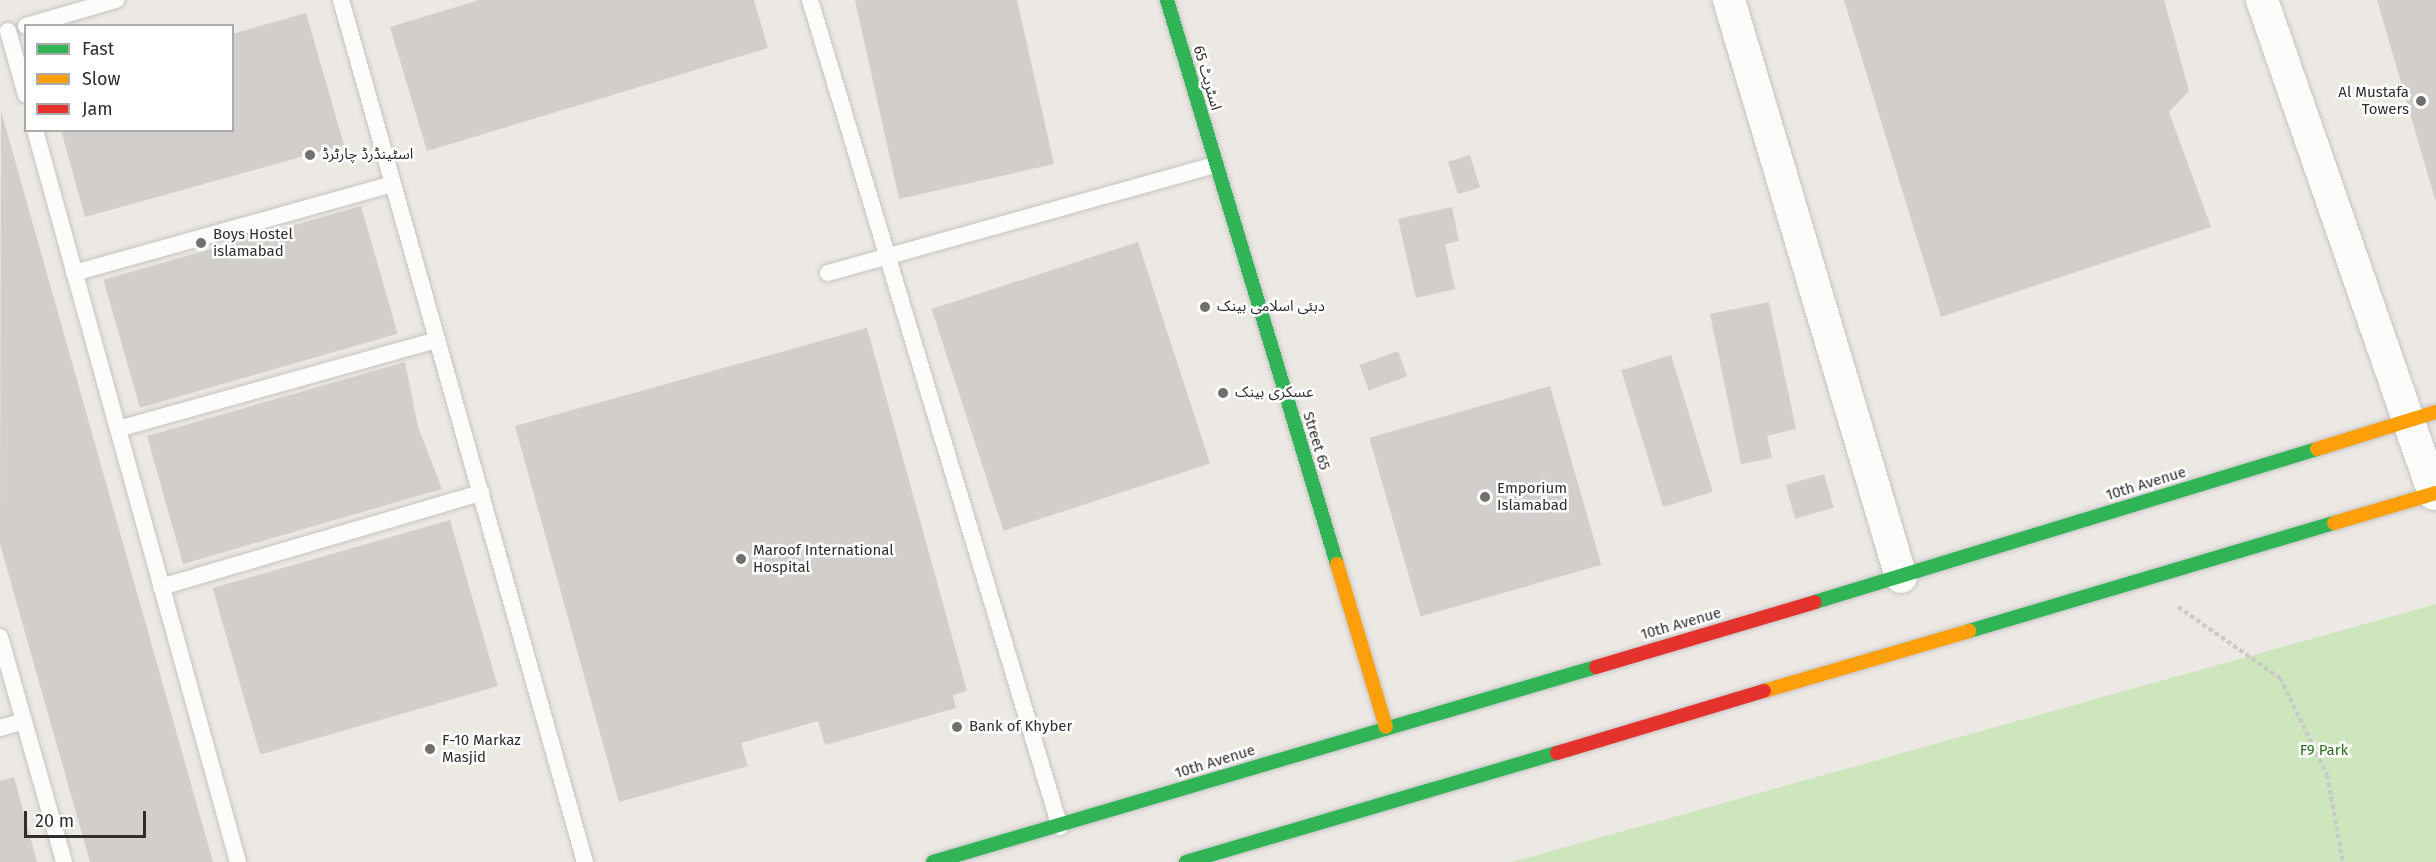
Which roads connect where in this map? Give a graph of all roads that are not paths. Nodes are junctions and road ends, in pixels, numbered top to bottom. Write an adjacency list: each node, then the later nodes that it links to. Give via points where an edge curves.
1 (116, 0): 7 (lane)
2 (341, 0): 13 (lane)
3 (810, 0): 14 (lane)
4 (1167, 0): 12 (main road, اسٹریٹ 65)
5 (1729, 0): 22 (street)
6 (2262, 0): 18 (street)
7 (33, 24)
8 (24, 27): 9 (lane)
9 (4, 32): 10 (lane)
10 (24, 89)
11 (36, 132): 15 (lane)
12 (1214, 165): 14 (lane); 26 (main road, Street 65)
13 (393, 184): 15 (lane); 17 (lane)
14 (886, 256): 16 (lane); 28 (lane)
15 (74, 273): 19 (lane)
16 (828, 273)
17 (437, 340): 19 (lane); 20 (lane)
18 (2423, 415): 21 (street); 22 (main road, 10th Avenue)
19 (118, 429): 23 (lane)
20 (481, 493): 23 (lane); 31 (lane)
21 (2435, 494): 33 (main road)
22 (1901, 577): 26 (main road, 10th Avenue)
23 (161, 586): 30 (lane)
24 (0, 636): 25 (lane)
25 (24, 721): 27 (lane); 29 (lane)
26 (1386, 727): 28 (main road, 10th Avenue)
27 (0, 728)
28 (1060, 827): 32 (main road, 10th Avenue)
29 (64, 862)
30 (238, 862)
31 (585, 862)
32 (933, 862)
33 (1186, 862)

